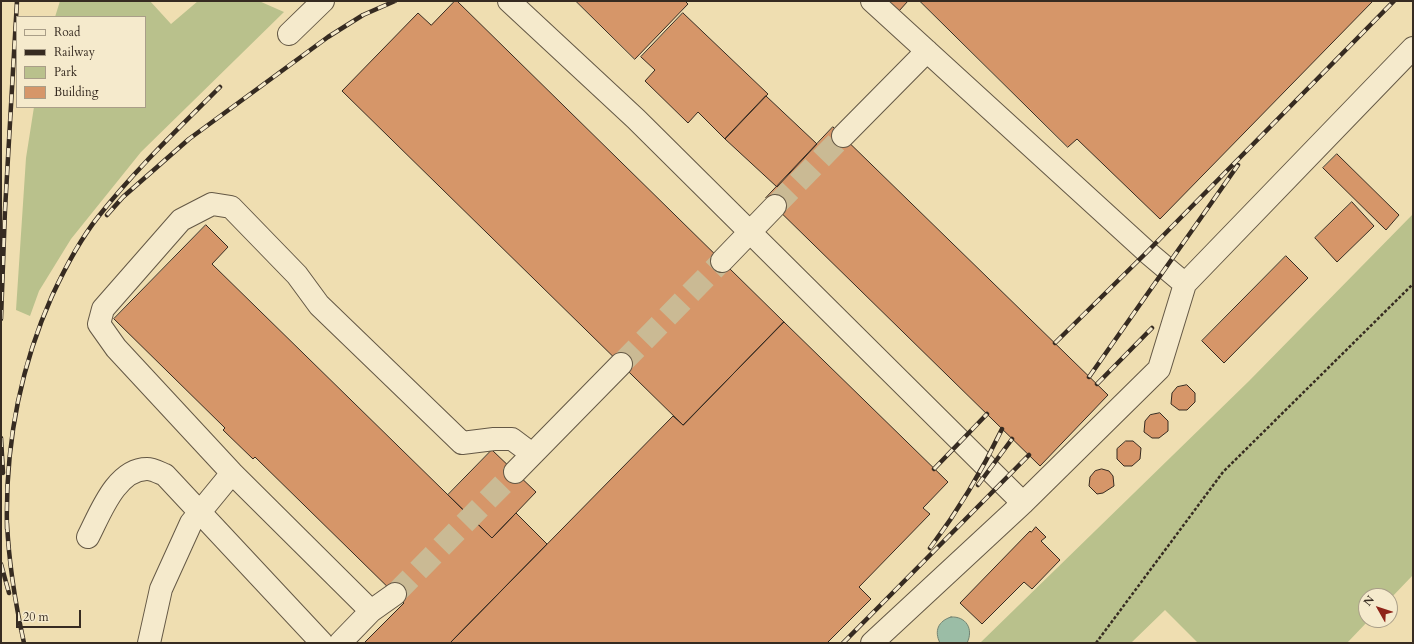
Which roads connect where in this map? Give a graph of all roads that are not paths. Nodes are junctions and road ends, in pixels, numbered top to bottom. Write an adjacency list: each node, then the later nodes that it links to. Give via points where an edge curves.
1 (323, 1): 4 (lane)
2 (509, 1): 9 (lane, via 636,119)
3 (872, 1): 6 (lane)
4 (289, 34)
5 (1413, 48): 11 (lane)
6 (927, 51): 7 (lane); 11 (lane, via 1147,252)
7 (843, 136)
8 (775, 206): 9 (lane)
9 (750, 232): 10 (lane); 16 (lane)
10 (722, 261)
11 (1186, 284): 16 (lane, via 1158,369)
12 (620, 364): 13 (lane)
13 (532, 454): 14 (lane); 15 (lane, via 512,438 462,443 319,305 297,275 231,207 212,204 181,220 103,309 99,324 116,348)
14 (515, 472)
15 (232, 473): 17 (lane); 20 (lane)
16 (1023, 503): 24 (lane)
17 (200, 512): 18 (lane, via 165,475 148,469 130,473 114,488); 21 (lane, via 191,523 161,589); 22 (lane)
18 (88, 537)
19 (395, 594): 20 (lane)
20 (371, 611): 23 (lane)
21 (149, 643)
22 (322, 643)
23 (340, 643)
24 (872, 643)

